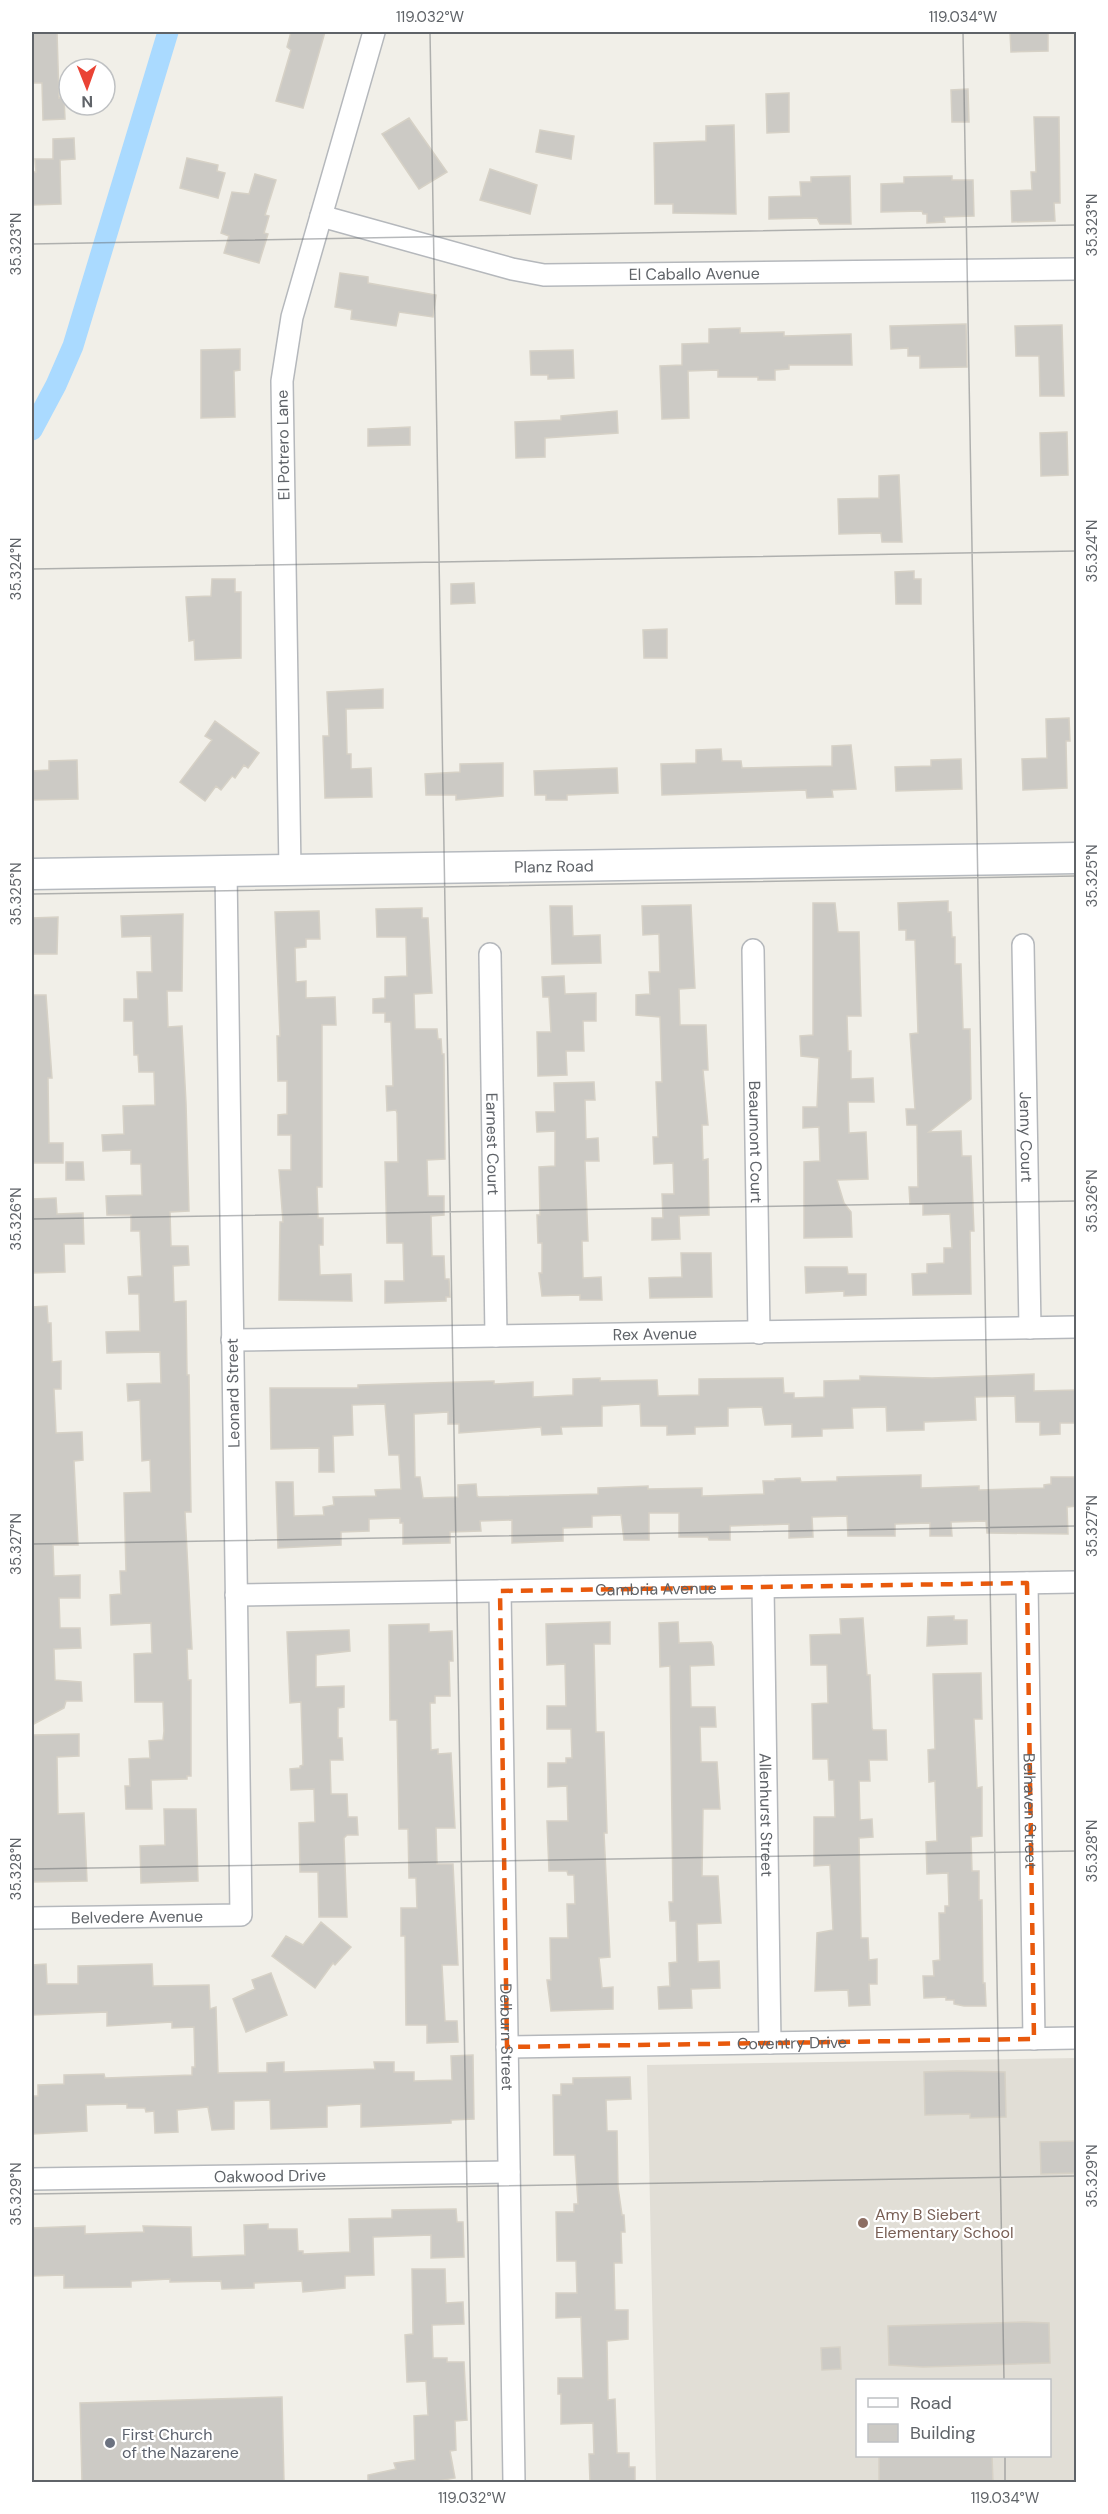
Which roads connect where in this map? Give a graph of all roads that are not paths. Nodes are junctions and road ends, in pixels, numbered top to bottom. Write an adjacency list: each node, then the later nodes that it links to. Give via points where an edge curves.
1 (374, 32): 2 (street, El Potrero Lane)
2 (321, 216): 3 (street, El Caballo Avenue, via 544,275); 5 (street, El Potrero Lane, via 290,326 282,381)
3 (1077, 269)
4 (1077, 858): 5 (street, Planz Road)
5 (290, 870): 6 (street, Planz Road)
6 (225, 871): 7 (street, Planz Road); 15 (street, Leonard Street)
7 (32, 874)
8 (1023, 945): 11 (street, Jenny Court)
9 (753, 950): 13 (street, Beaumont Court)
10 (490, 954): 14 (street, Earnest Court)
11 (1030, 1328): 12 (street, Rex Avenue); 13 (street, Rex Avenue)
12 (1077, 1328)
13 (759, 1333): 14 (street, Rex Avenue)
14 (496, 1336): 15 (street, Rex Avenue)
15 (232, 1340): 20 (street, Leonard Street)
16 (1077, 1582): 17 (street, Cambria Avenue)
17 (1027, 1583): 18 (street, Cambria Avenue); 24 (street, Belhaven Street)
18 (764, 1587): 19 (street, Cambria Avenue); 25 (street, Allenhurst Street)
19 (500, 1591): 20 (street, Cambria Avenue); 26 (street, Delburn Street)
20 (236, 1595): 21 (street, Leonard Street)
21 (241, 1915): 22 (street, Belvedere Avenue)
22 (32, 1918)
23 (1077, 2038): 24 (street, Coventry Drive)
24 (1034, 2039): 25 (street, Coventry Drive)
25 (770, 2043): 26 (street, Coventry Drive)
26 (507, 2047): 27 (street, Delburn Street)
27 (509, 2172): 28 (street, Oakwood Drive); 29 (street, Delburn Street)
28 (32, 2179)
29 (514, 2482)

